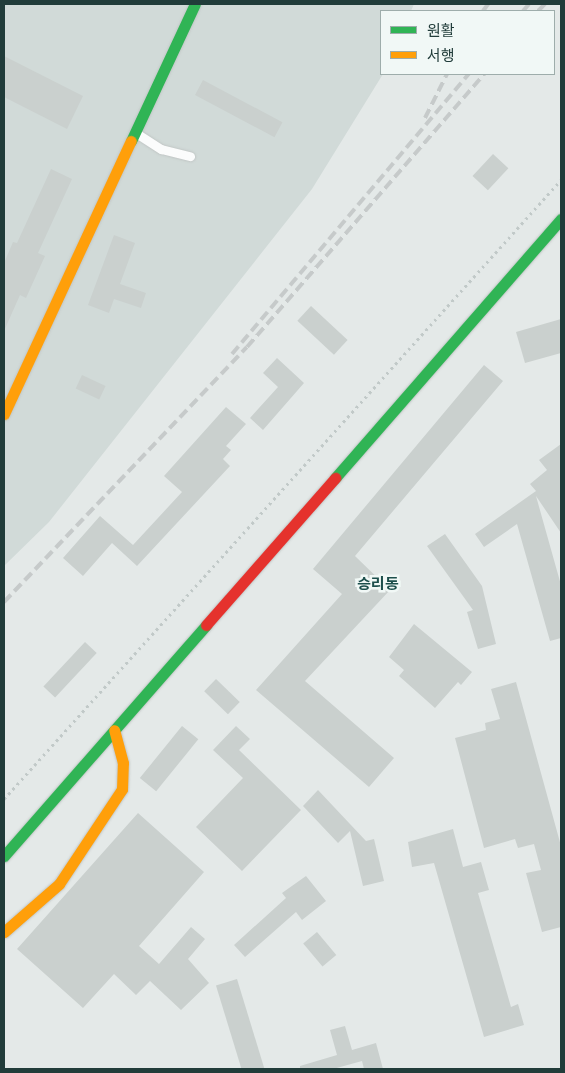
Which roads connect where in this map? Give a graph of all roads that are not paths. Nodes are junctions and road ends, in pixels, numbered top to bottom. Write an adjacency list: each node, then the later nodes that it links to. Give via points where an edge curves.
1 (195, 4): 2 (main road)
2 (134, 132): 3 (lane, via 161,149); 5 (main road)
3 (190, 156)
4 (561, 218): 6 (main road)
5 (4, 414)
6 (114, 730): 7 (main road); 8 (main road, via 123,763 122,789 59,884)
7 (4, 856)
8 (4, 932)

